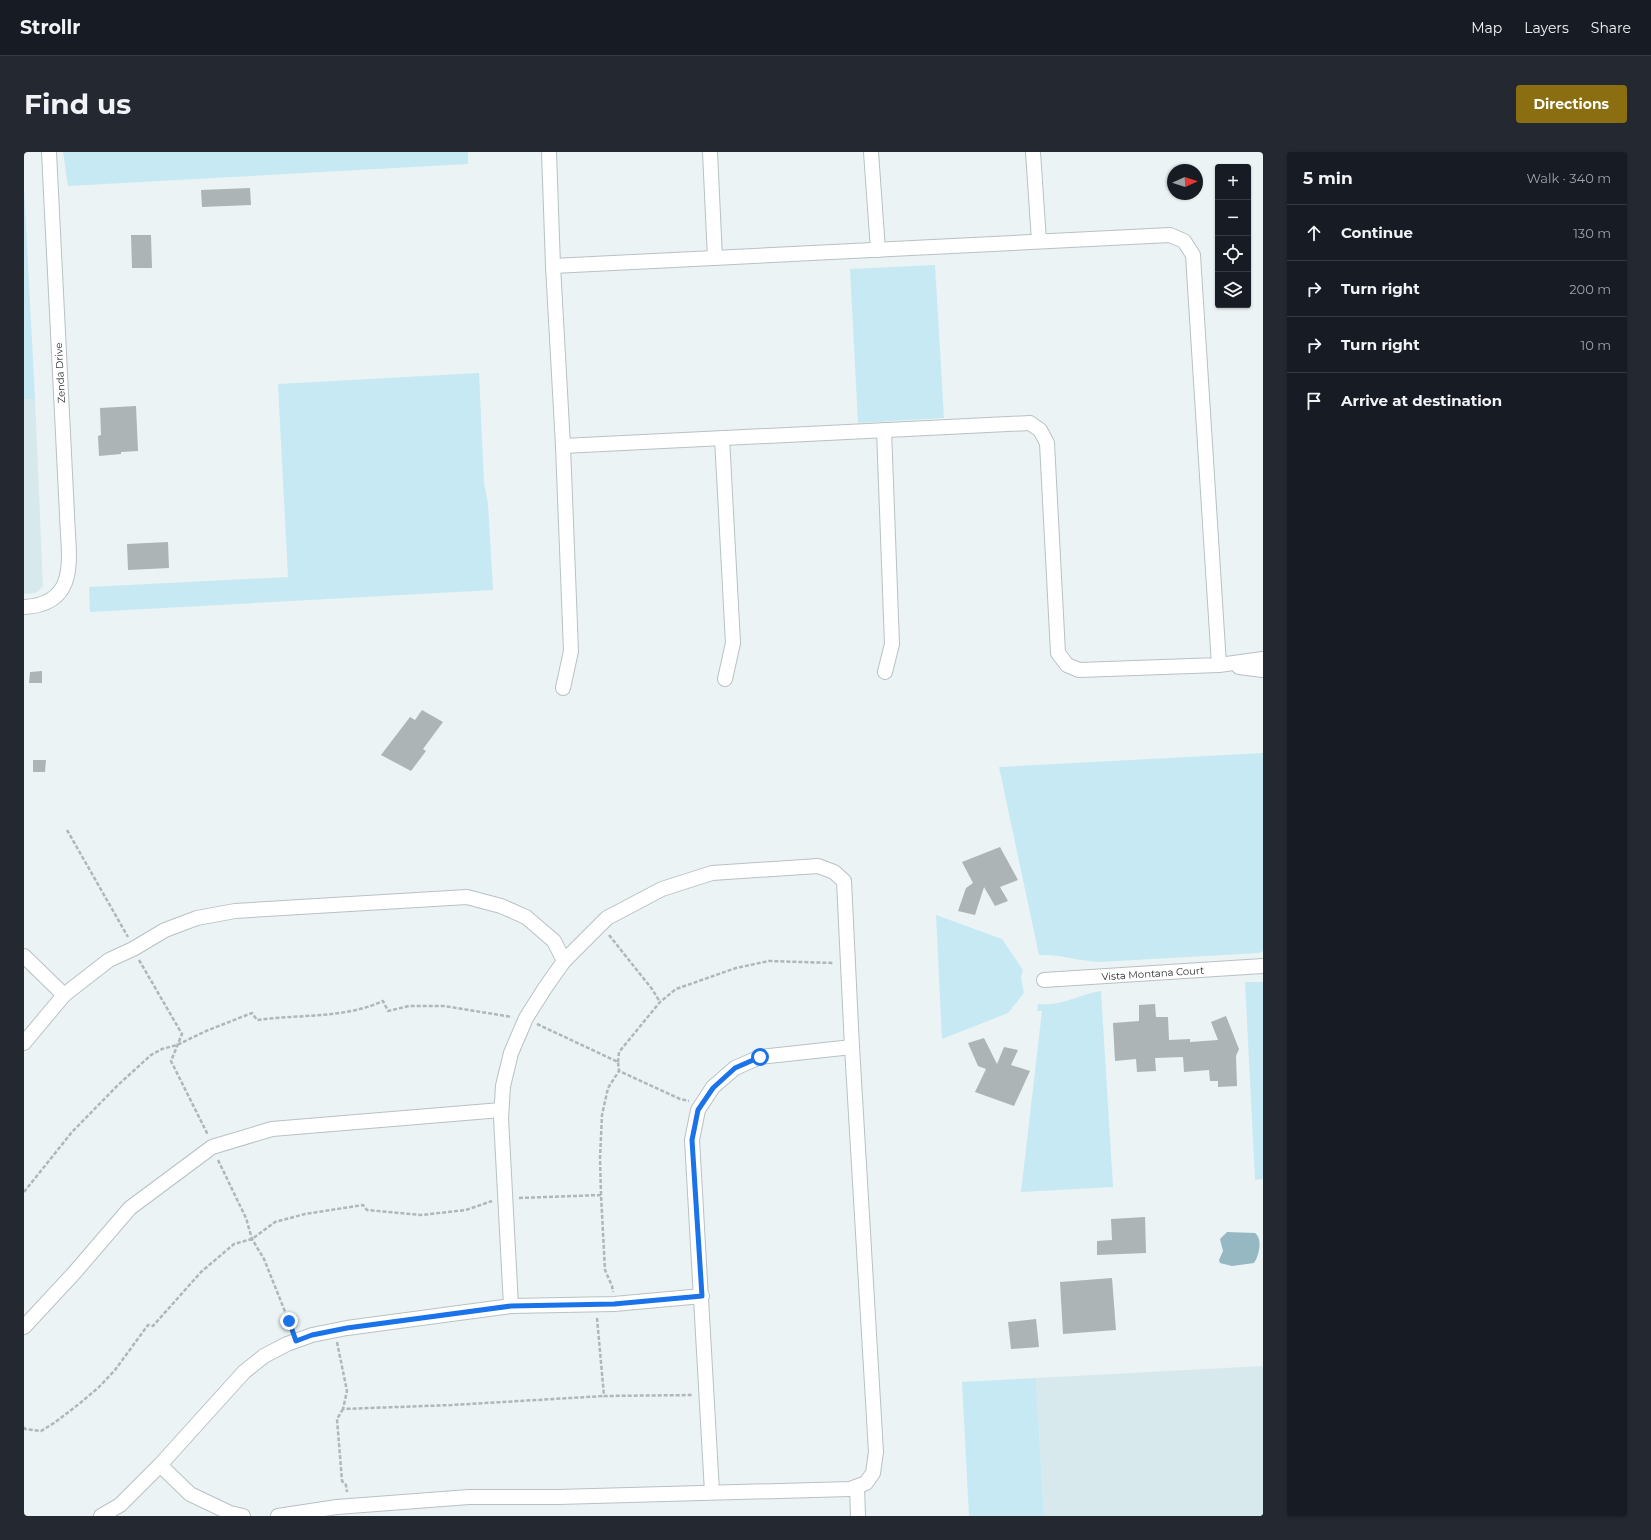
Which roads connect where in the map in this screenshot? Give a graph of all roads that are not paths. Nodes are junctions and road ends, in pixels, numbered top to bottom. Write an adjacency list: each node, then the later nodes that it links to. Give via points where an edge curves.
1 (49, 152): 13 (street, Zenda Drive, via 67,522 67,580 60,593 47,604)
2 (549, 152): 9 (street)
3 (710, 152): 8 (street)
4 (871, 152): 7 (street)
5 (1033, 152): 6 (street)
6 (1039, 241): 7 (street); 15 (street, via 1170,235 1184,241 1193,255)
7 (878, 250): 8 (street)
8 (715, 258): 9 (street)
9 (553, 266): 12 (street)
10 (884, 430): 11 (street); 15 (street, via 1030,423 1040,430 1047,443 1058,653 1067,665 1079,670); 17 (street, via 892,644)
11 (722, 438): 12 (street); 18 (street, via 732,643)
12 (563, 446): 19 (street, via 571,651)
13 (24, 607)
14 (1263, 659): 15 (street)
15 (1219, 665): 16 (street)
16 (1263, 670)
17 (885, 672)
18 (725, 679)
19 (563, 688)
20 (24, 956): 24 (street)
21 (564, 961): 24 (street, via 554,941 526,917 501,906 467,897 236,911 197,918 165,930 134,949 109,960); 26 (street, via 607,918 662,889 712,873 818,866 834,872 844,881); 27 (street, via 526,1018 511,1053 503,1086)
22 (1263, 967): 23 (street, Vista Montana Court)
23 (1044, 980)
24 (64, 995): 25 (street)
25 (24, 1043)
26 (852, 1047): 28 (street, via 760,1057 735,1068 713,1088 698,1110 692,1140); 32 (street, via 876,1452 873,1473 866,1483)
27 (501, 1110): 29 (street); 30 (street, via 272,1129 212,1147 130,1208)
28 (702, 1296): 29 (street, via 596,1305); 33 (street)
29 (511, 1306): 31 (street, via 335,1330 296,1341 264,1356 244,1372)
30 (24, 1327)
31 (160, 1465): 34 (street, via 120,1505); 35 (street, via 190,1494 230,1513)
32 (857, 1487): 33 (street); 37 (street)
33 (712, 1492): 36 (street, via 469,1497 350,1506)
34 (101, 1516)
35 (243, 1516)
36 (278, 1516)
37 (858, 1516)

